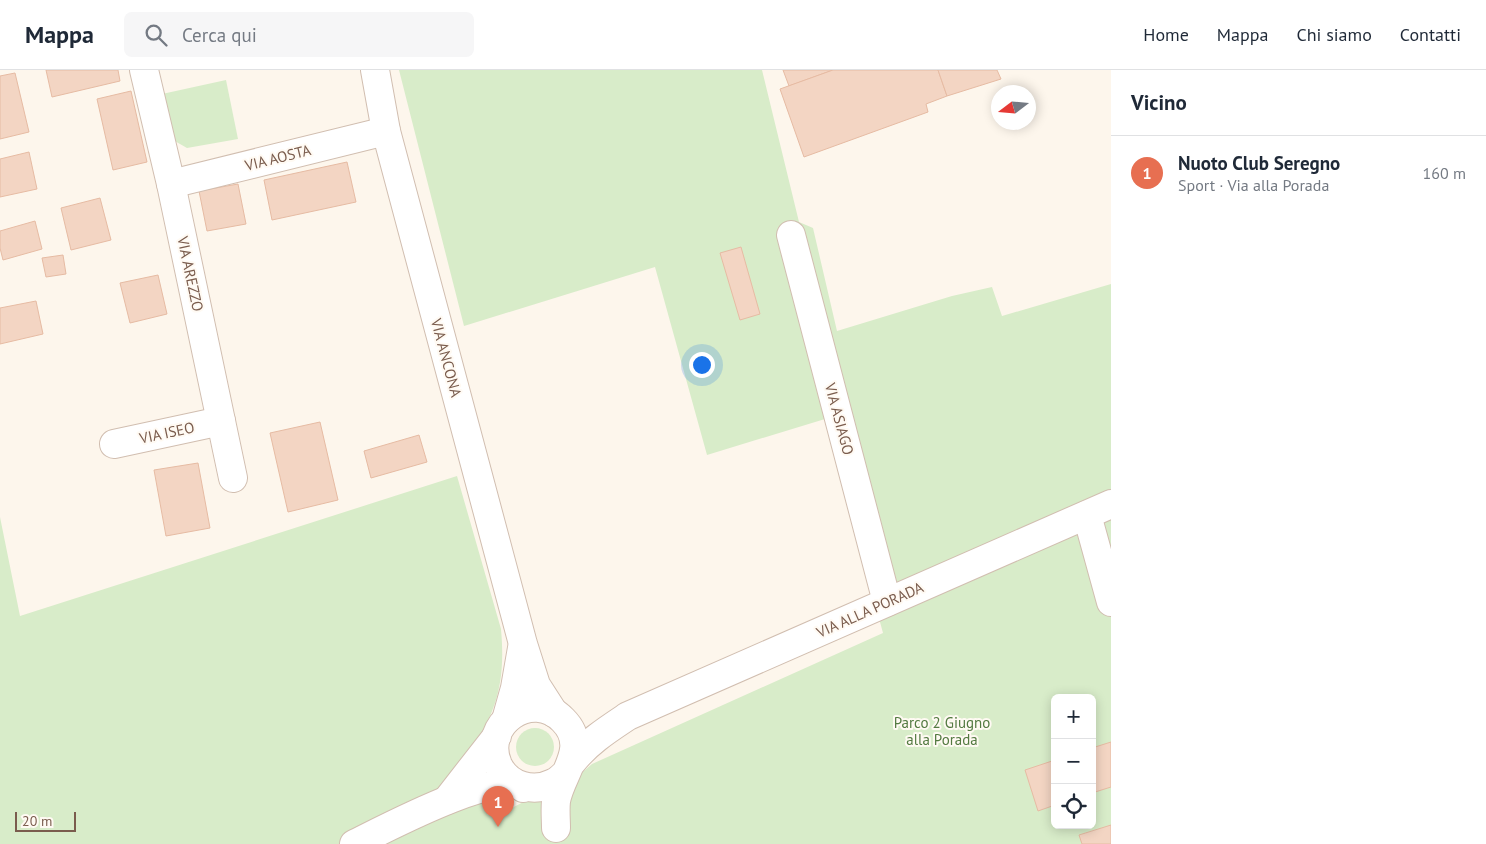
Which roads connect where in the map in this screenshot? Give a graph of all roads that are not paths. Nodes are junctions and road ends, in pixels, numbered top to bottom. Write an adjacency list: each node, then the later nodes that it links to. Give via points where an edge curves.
1 (144, 70): 4 (street, VIA AREZZO)
2 (380, 72): 3 (street, VIA ANCONA)
3 (386, 131): 4 (street, VIA AOSTA); 12 (street, VIA ANCONA)
4 (171, 184): 6 (street, VIA AREZZO)
5 (791, 235): 10 (street, VIA ASIAGO)
6 (221, 421): 7 (street, VIA ISEO); 8 (street, VIA AREZZO)
7 (114, 444)
8 (233, 478)
9 (1099, 510): 10 (street, VIA ALLA PORADA); 11 (street)
10 (887, 602): 14 (street, VIA ALLA PORADA)
11 (1111, 602)
12 (523, 644): 13 (street, VIA ANCONA, via 536,685); 15 (street, VIA ANCONA, via 519,672)
13 (559, 716): 14 (street, VIA ALLA PORADA, via 585,721); 15 (street, via 533,708 519,711); 16 (street, via 570,728 574,739 575,750)
14 (628, 716): 16 (street, VIA ALLA PORADA, via 583,748)
15 (502, 728): 17 (street, via 495,745 495,755 503,772); 18 (street)
16 (569, 768): 17 (street, via 556,782 544,787); 19 (street, via 556,801)
17 (520, 785): 18 (street, via 501,783); 19 (street, via 541,805)
18 (446, 800): 20 (street)
19 (558, 836)
20 (354, 844)

